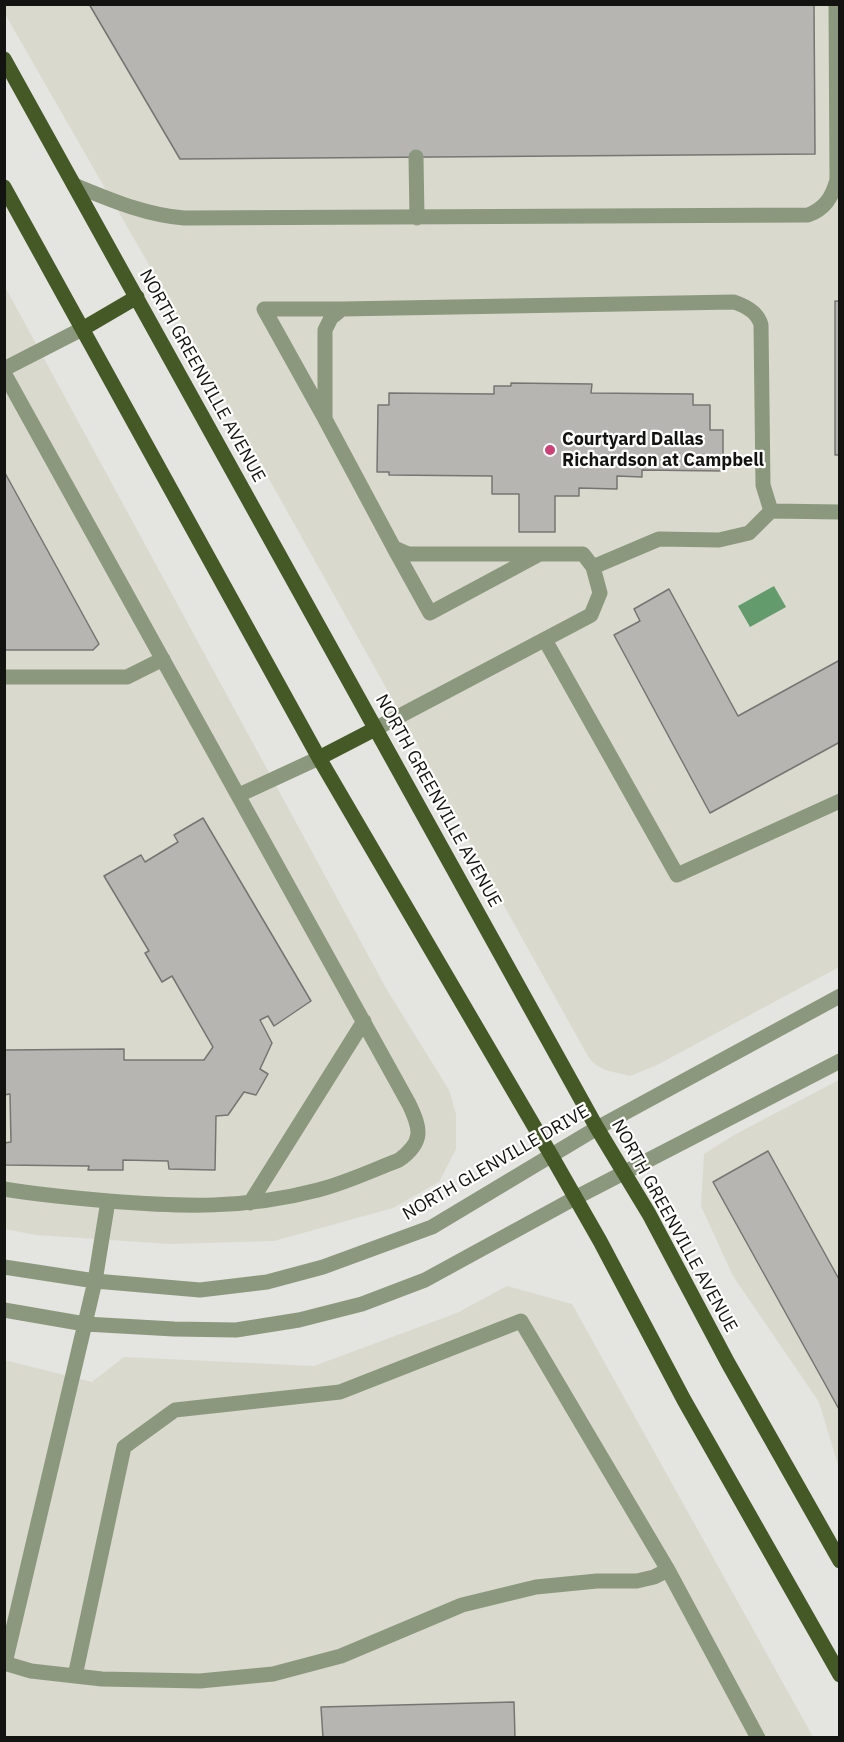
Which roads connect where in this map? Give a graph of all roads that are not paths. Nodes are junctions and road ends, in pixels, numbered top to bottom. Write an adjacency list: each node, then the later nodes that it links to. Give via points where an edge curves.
1 (836, 4): 6 (street, via 837,180 833,195 817,212)
2 (4, 59): 4 (main road, NORTH GREENVILLE AVENUE)
3 (416, 157): 6 (street)
4 (74, 185): 6 (street, via 121,205 184,219); 7 (main road, NORTH GREENVILLE AVENUE)
5 (4, 187): 9 (main road)
6 (417, 218)
7 (137, 297): 9 (main road); 21 (main road, NORTH GREENVILLE AVENUE)
8 (342, 309): 12 (street, via 325,330); 12 (street, via 264,309); 13 (street, via 741,304 757,315 761,325 763,485)
9 (84, 328): 10 (street); 22 (main road)
10 (4, 369)
11 (4, 373): 19 (street)
12 (325, 419): 15 (street)
13 (771, 511): 14 (street); 17 (street, via 749,533 719,540 659,539)
14 (840, 512)
15 (394, 548): 16 (street, via 408,554); 16 (street, via 430,613)
16 (541, 554): 17 (street, via 583,554)
17 (593, 567): 18 (street, via 600,593 591,615)
18 (545, 640): 21 (street); 24 (street, via 677,876)
19 (163, 659): 20 (street, via 127,677); 23 (street)
20 (4, 677)
21 (375, 729): 22 (main road); 28 (main road, NORTH GREENVILLE AVENUE)
22 (319, 758): 23 (street); 29 (main road)
23 (239, 795): 26 (street)
24 (840, 801)
25 (840, 996): 28 (street, NORTH GLENVILLE DRIVE)
26 (364, 1021): 34 (street); 34 (street, via 417,1121 419,1137 411,1151 399,1160 320,1190)
27 (840, 1061): 30 (street)
28 (597, 1128): 29 (street, NORTH GLENVILLE DRIVE); 30 (main road, NORTH GREENVILLE AVENUE)
29 (551, 1155): 32 (main road); 36 (street, NORTH GLENVILLE DRIVE, via 432,1227 323,1267 267,1282 200,1290)
30 (625, 1174): 32 (street); 39 (main road, NORTH GREENVILLE AVENUE)
31 (4, 1189): 33 (street)
32 (575, 1198): 38 (street, via 425,1280 362,1304 236,1330); 42 (main road)
33 (108, 1201): 34 (street, via 187,1206); 36 (street)
34 (250, 1203)
35 (4, 1267): 36 (street, NORTH GLENVILLE DRIVE)
36 (95, 1281): 38 (street)
37 (4, 1310): 38 (street)
38 (85, 1324): 41 (street)
39 (840, 1561)
40 (668, 1570): 43 (street, via 637,1581 536,1587 462,1605 341,1656 273,1674 200,1681); 43 (street, via 521,1321 340,1392 175,1410 124,1447); 44 (street)
41 (5, 1663): 43 (street, via 31,1671)
42 (840, 1675)
43 (75, 1676)
44 (758, 1737)

